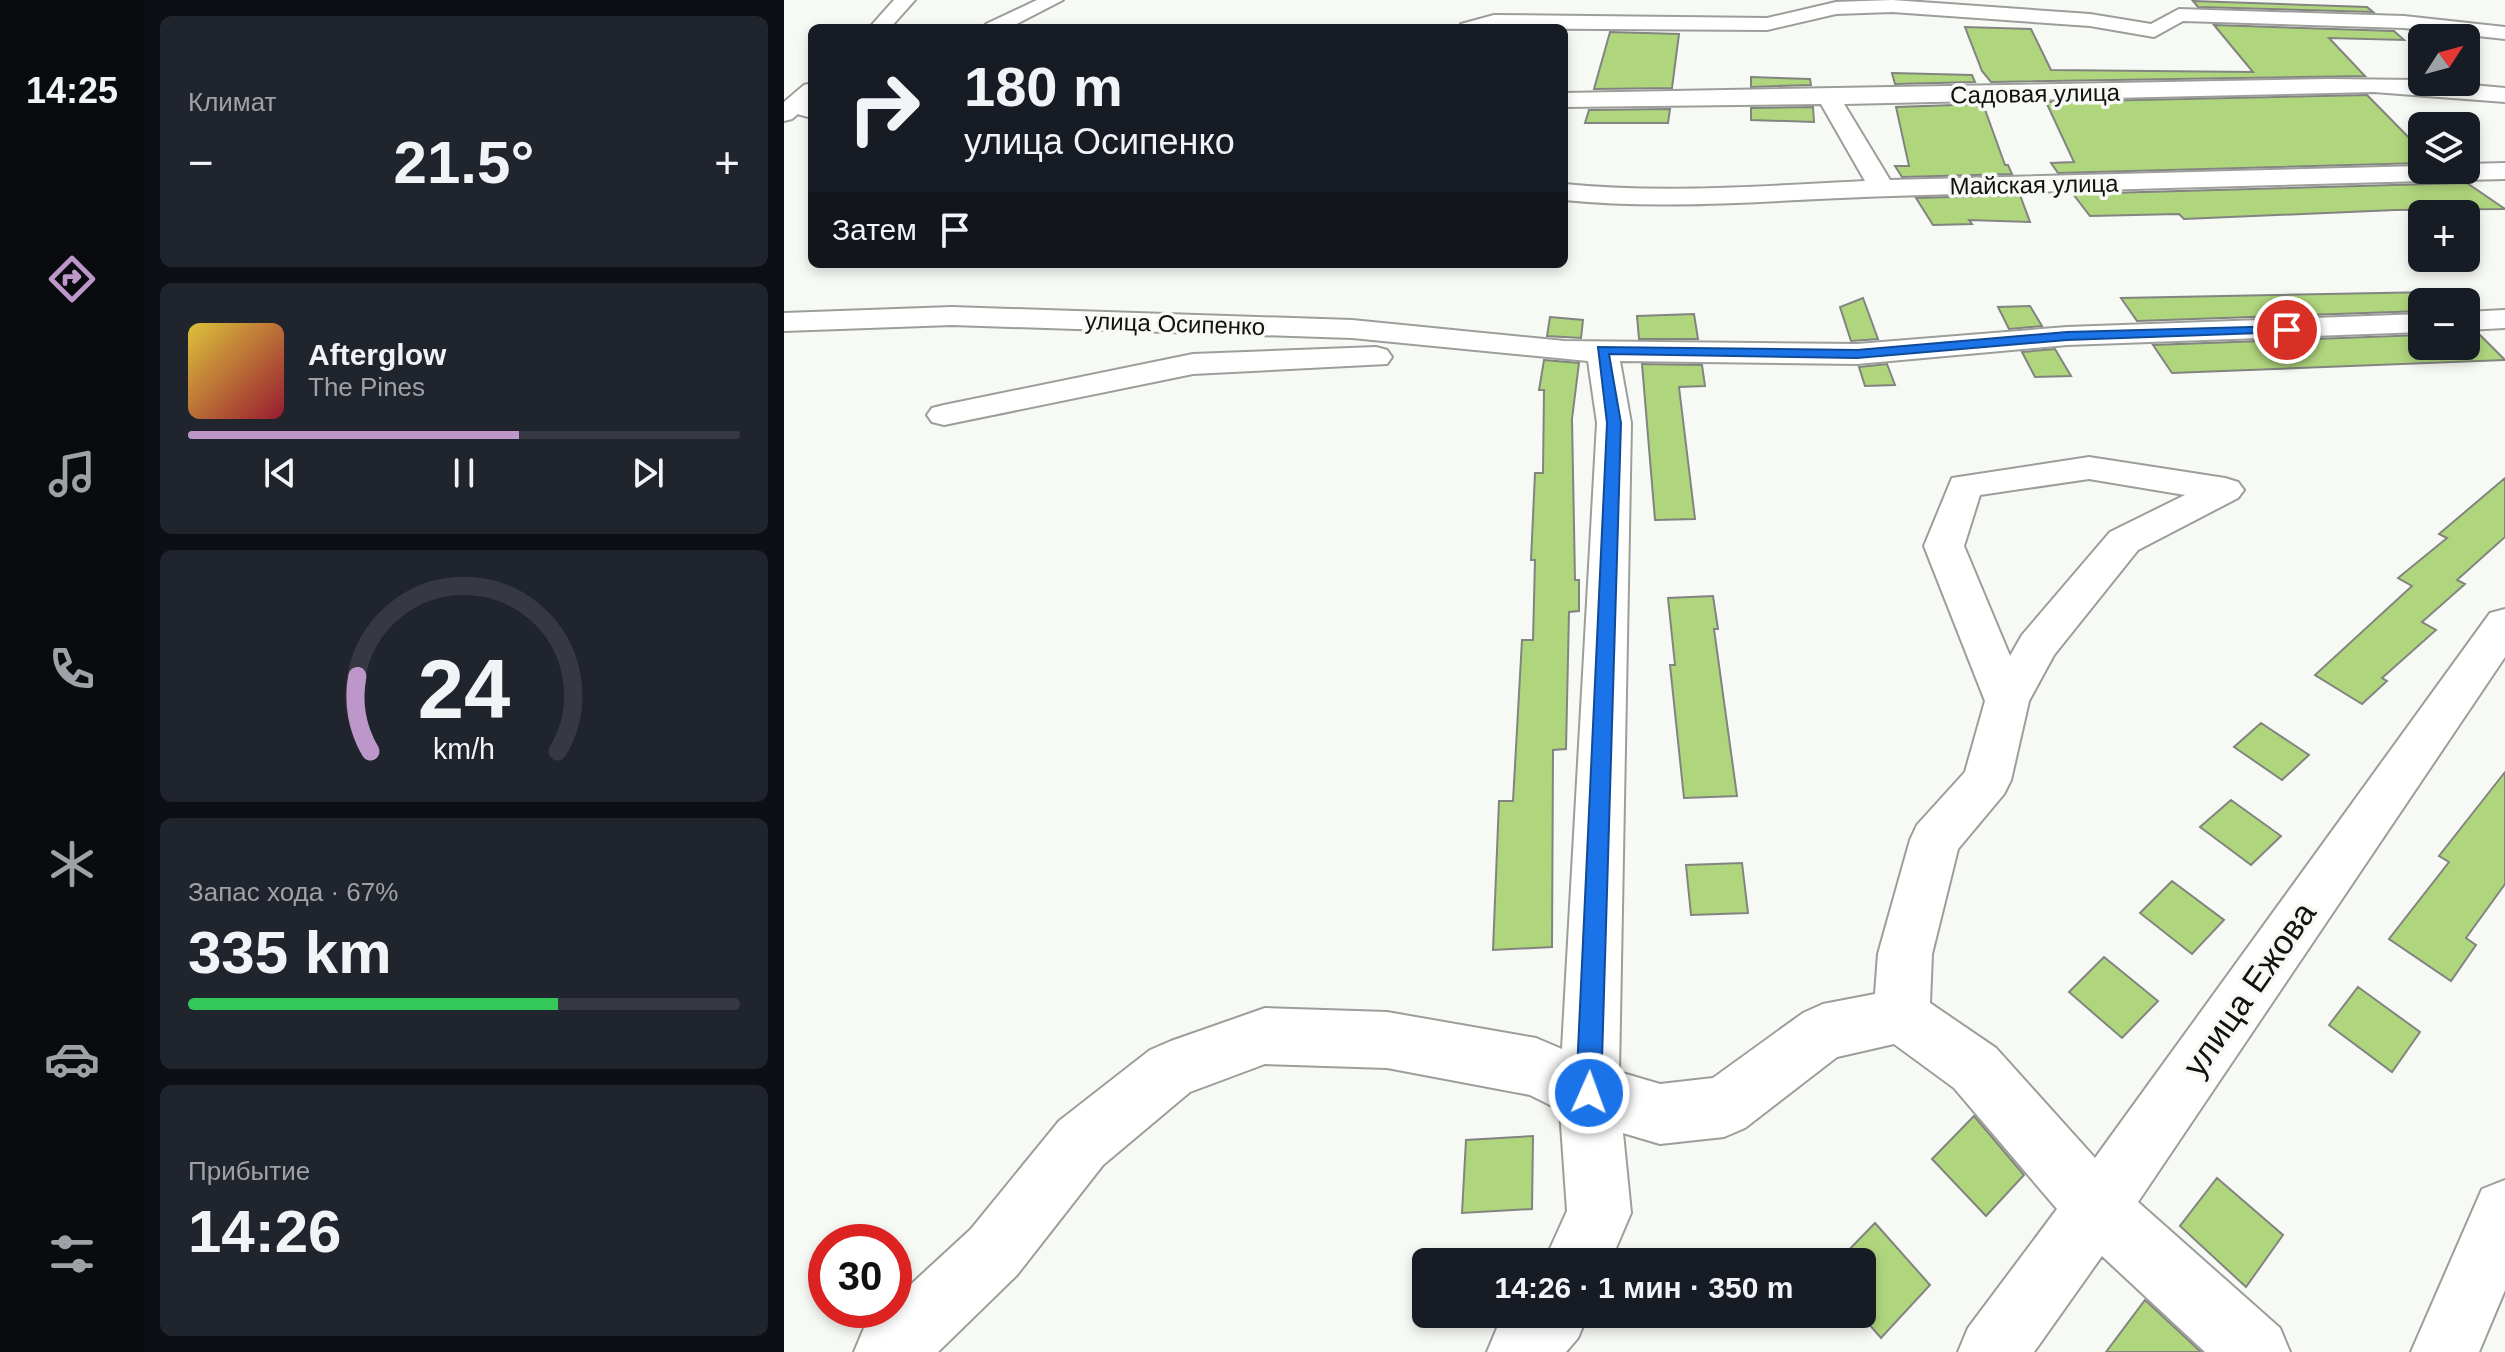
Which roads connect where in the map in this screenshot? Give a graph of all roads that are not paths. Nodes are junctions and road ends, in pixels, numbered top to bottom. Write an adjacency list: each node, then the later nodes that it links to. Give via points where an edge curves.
1 (905, 0): 8 (street)
2 (1053, 0): 9 (street)
3 (2370, 0): 7 (street)
4 (1950, 1): 5 (street); 6 (street, via 2037,0)
5 (1892, 6): 6 (street, via 2090,20 2154,31); 10 (street, via 1836,8 1767,24)
6 (2179, 15): 7 (street)
7 (2404, 22): 11 (street)
8 (883, 24)
9 (1002, 24)
10 (1483, 24)
11 (2505, 33)
12 (2505, 95): 13 (street, Садовая улица, via 2352,88)
13 (1830, 99): 14 (street, Садовая улица); 16 (street)
14 (1568, 100)
15 (2505, 171): 16 (street, Майская улица)
16 (1882, 188): 17 (street, Майская улица, via 1723,196)
17 (1568, 192)
18 (2505, 319): 19 (street)
19 (2480, 320)
20 (784, 322): 22 (street, улица Осипенко, via 952,316 1336,329)
21 (2408, 324): 22 (street, улица Осипенко, via 2067,336 1857,354)
22 (1584, 350): 23 (street, улица Осипенко, via 1502,357 1193,364); 27 (street, via 1614,423)
23 (944, 415)
24 (2505, 624): 28 (street, улица Ежова)
25 (2007, 701): 25 (street, via 2037,646 2124,541 2225,490 2089,468 1965,486 1944,546); 26 (street, via 1987,780 1935,840 1905,954)
26 (1901, 1016): 27 (street, via 1823,1032 1724,1107 1660,1114); 28 (street, via 1975,1068)
27 (1589, 1093): 30 (street, via 1599,1213); 32 (street, via 1536,1067 1387,1040 1265,1036 1171,1070 1081,1143 994,1252)
28 (2097, 1208): 34 (street, улица Ежова); 35 (street)
29 (2505, 1212): 36 (street)
30 (1583, 1248)
31 (1542, 1328): 33 (street)
32 (888, 1352)
33 (1521, 1352)
34 (1992, 1352)
35 (2256, 1352)
36 (2445, 1352)

